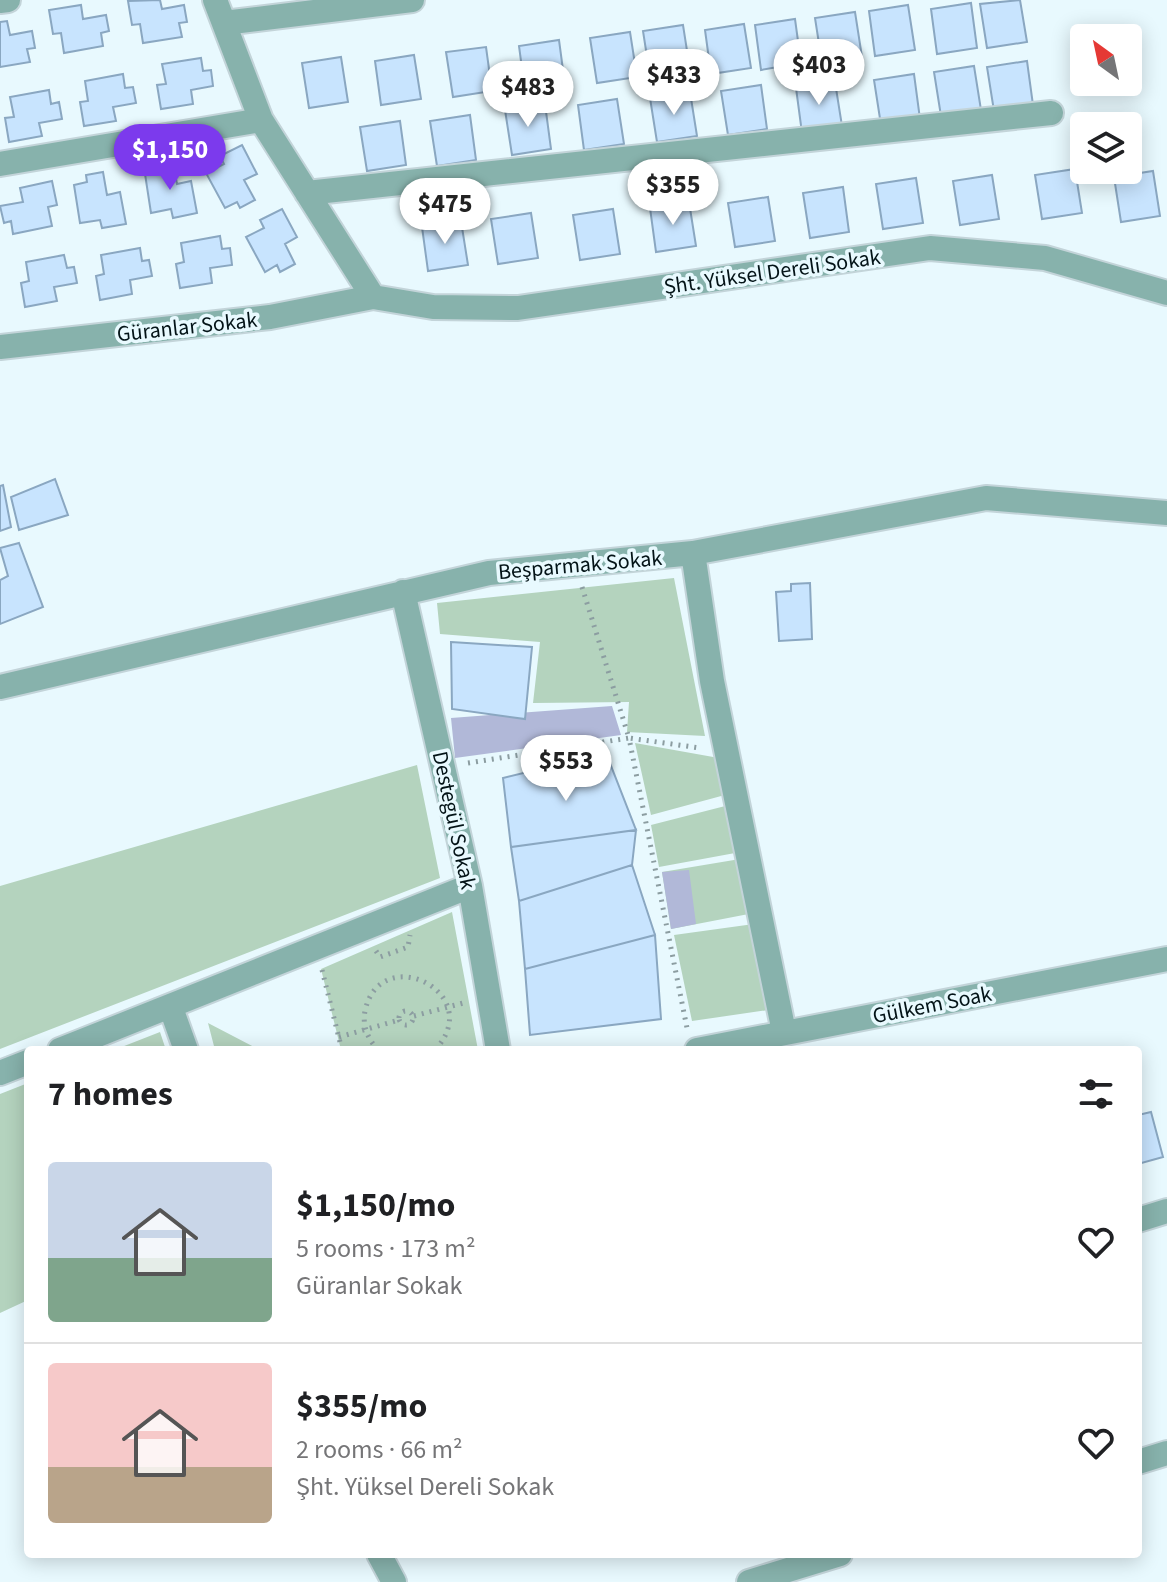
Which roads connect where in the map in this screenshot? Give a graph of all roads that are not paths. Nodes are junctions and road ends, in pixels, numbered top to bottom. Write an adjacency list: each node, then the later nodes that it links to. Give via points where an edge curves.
1 (8, 0): 3 (street)
2 (412, 0): 4 (street)
3 (0, 1)
4 (382, 2): 5 (street)
5 (219, 11): 7 (street)
6 (1051, 113): 9 (street)
7 (261, 120): 8 (street); 9 (street)
8 (0, 164)
9 (307, 193): 11 (street)
10 (1167, 293): 11 (street, Şht. Yüksel Dereli Sokak, via 1045,258 930,248 518,308 433,307)
11 (373, 297): 12 (street, Güranlar Sokak, via 270,317)
12 (0, 347)
13 (1167, 513): 14 (street, Beşparmak Sokak, via 986,498)
14 (693, 553): 15 (street, Beşparmak Sokak, via 489,573); 20 (street, via 726,752)
15 (403, 592): 16 (street, Beşparmak Sokak); 17 (street, Destegül Sokak)
16 (0, 687)
17 (470, 886): 19 (street); 24 (street, Destegül Sokak)
18 (1167, 959): 20 (street, Gülkem Soak)
19 (171, 1008): 22 (street); 23 (street)
20 (784, 1032): 21 (street, Gülkem Soak)
21 (692, 1043)
22 (71, 1046)
23 (185, 1046)
24 (497, 1046)
25 (24, 1064): 26 (street)
26 (0, 1073)
27 (1167, 1211): 28 (street)
28 (1142, 1219)
29 (1167, 1453): 30 (street)
30 (1142, 1461)
31 (381, 1558): 33 (street)
32 (827, 1558): 34 (street)
33 (394, 1582)
34 (749, 1582)

